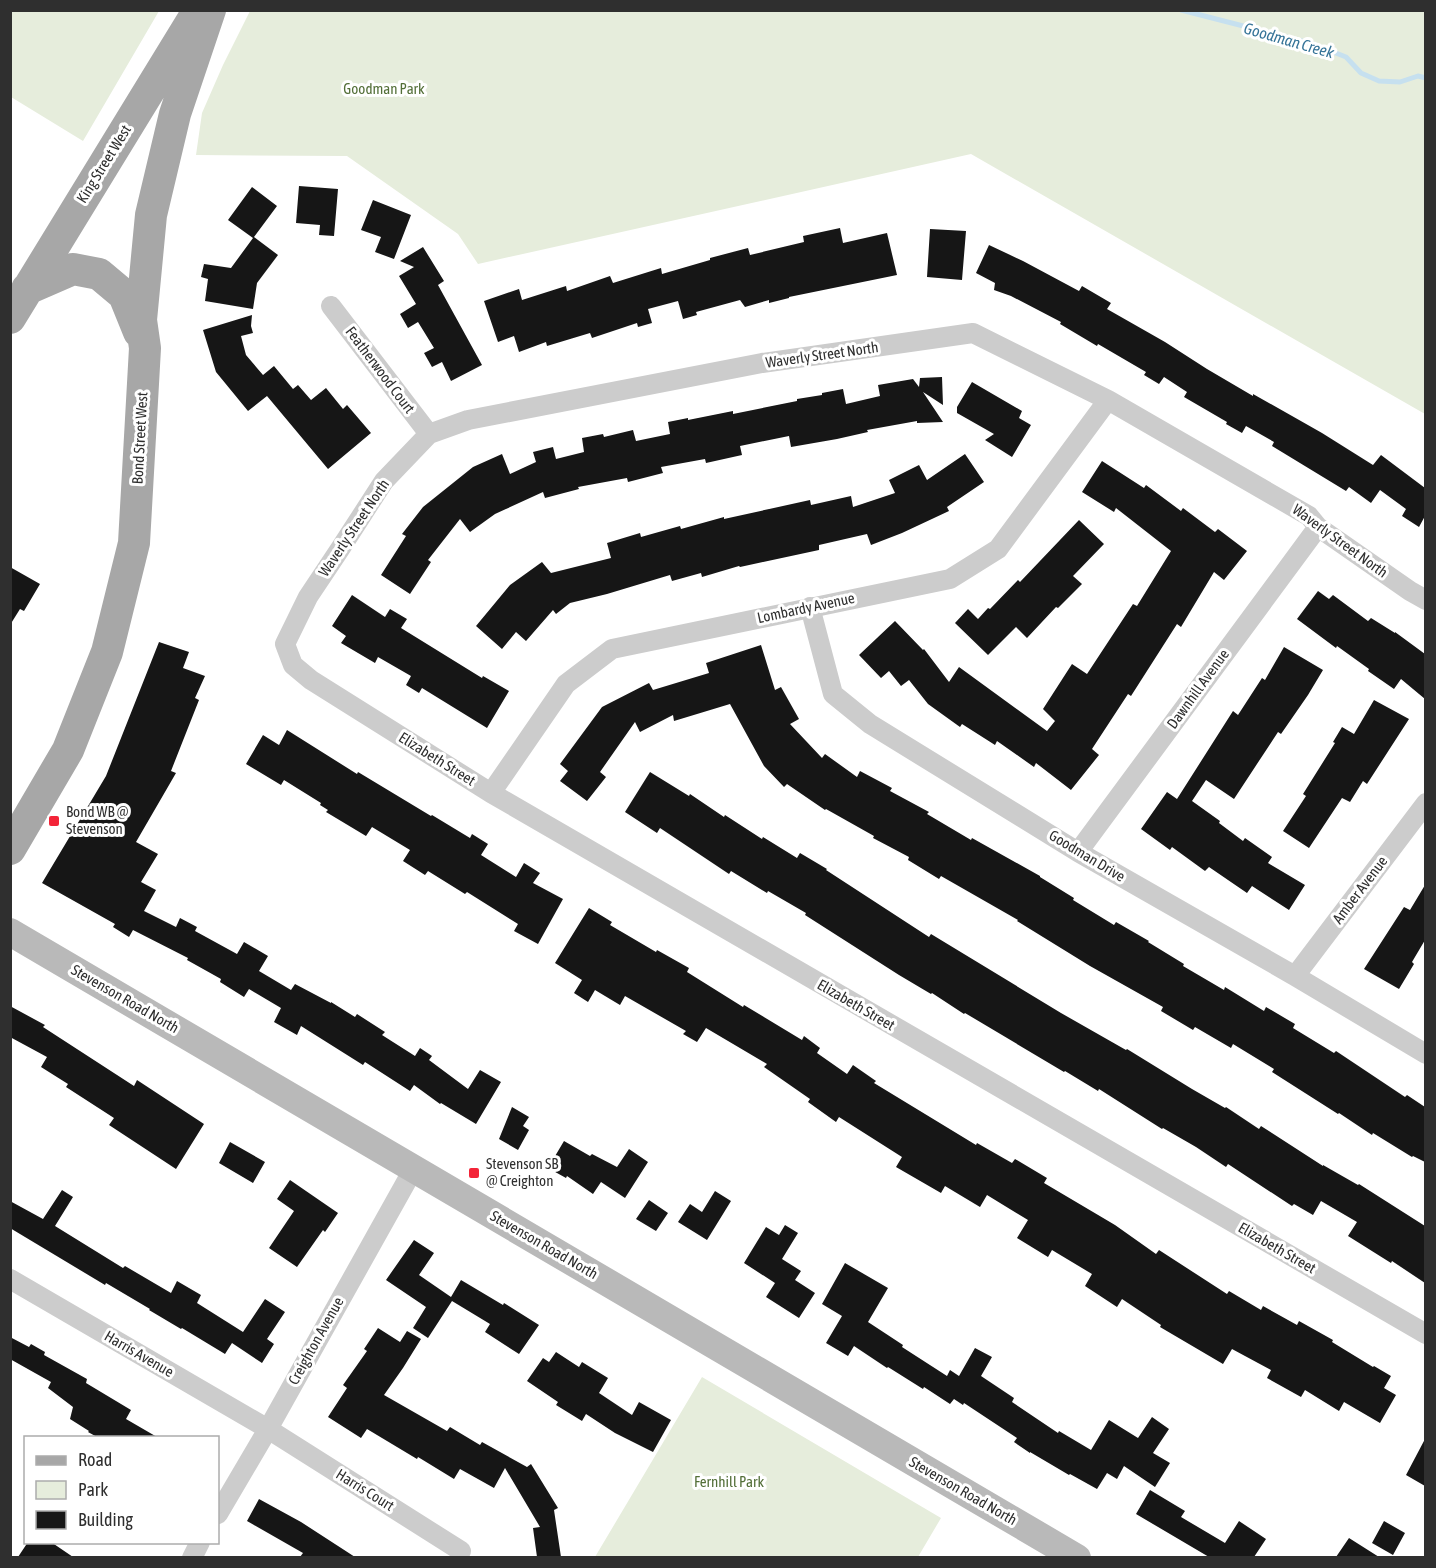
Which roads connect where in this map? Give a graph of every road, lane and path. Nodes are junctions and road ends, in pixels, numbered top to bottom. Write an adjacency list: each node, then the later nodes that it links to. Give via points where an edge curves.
1 (198, 10): 3 (main road, King Street West)
2 (210, 10): 6 (main road, Bond Street West, via 175,114 151,215 141,320)
3 (27, 289): 5 (main road, King Street West); 6 (main road, via 73,269 99,274 124,295)
4 (331, 306): 8 (street, Featherwood Court)
5 (10, 318)
6 (145, 348): 15 (main road, Bond Street West, via 134,543 107,652 68,750)
7 (1108, 400): 8 (street, Waverly Street North, via 973,333 762,363 468,420); 9 (street, Waverly Street North, via 1309,516); 11 (street, Lombardy Avenue, via 998,549 950,579)
8 (429, 434): 12 (street, Waverly Street North, via 384,481 308,597 285,644)
9 (1318, 527): 10 (street, Waverly Street North); 16 (street, Dawnhill Avenue)
10 (1425, 600)
11 (810, 607): 13 (street, Lombardy Avenue, via 612,649 566,684); 16 (street, Goodman Drive, via 833,693 870,724)
12 (294, 665): 13 (street, Elizabeth Street, via 311,680)
13 (491, 793): 22 (street, Elizabeth Street)
14 (1425, 803): 18 (street, Amber Avenue)
15 (10, 849)
16 (1078, 852): 18 (street, Goodman Drive)
17 (10, 932): 20 (main road, Stevenson Road North)
18 (1295, 976): 19 (street, Goodman Drive)
19 (1425, 1054)
20 (414, 1168): 23 (street, Creighton Avenue); 26 (main road, Stevenson Road North)
21 (10, 1279): 23 (street, Harris Avenue)
22 (1425, 1334)
23 (268, 1429): 24 (street, Creighton Avenue); 25 (street, Harris Court)
24 (219, 1512)
25 (461, 1551)
26 (1077, 1557)

